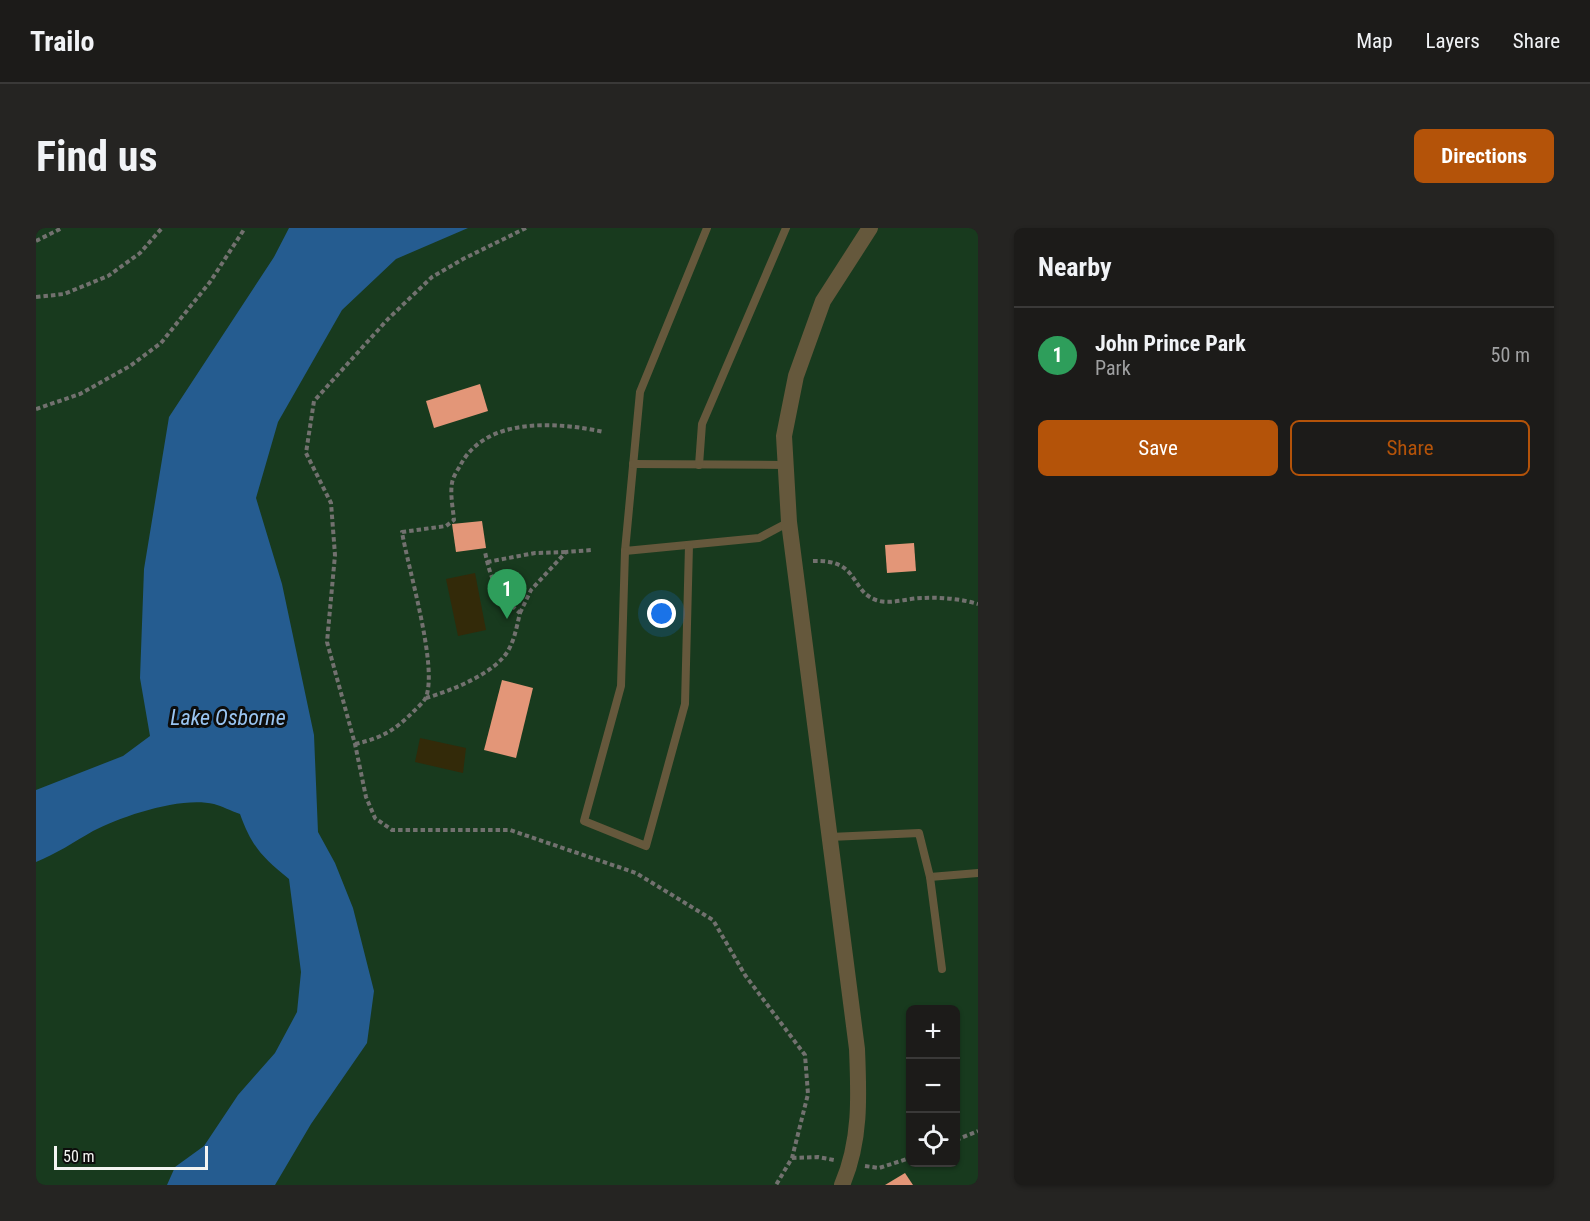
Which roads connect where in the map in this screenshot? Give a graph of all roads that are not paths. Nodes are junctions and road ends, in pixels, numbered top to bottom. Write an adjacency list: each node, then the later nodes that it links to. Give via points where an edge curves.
1 (707, 228): 4 (lane, via 640,392)
2 (786, 228): 5 (lane, via 702,424)
3 (870, 228): 6 (street, via 822,301 796,376 784,436)
4 (633, 464): 5 (lane); 9 (lane)
5 (699, 465): 6 (lane)
6 (785, 465): 7 (street)
7 (789, 522): 8 (lane, via 759,538); 10 (street)
8 (689, 545): 9 (lane); 9 (lane, via 684,704 646,846 584,821 621,686)
9 (625, 551)
10 (830, 837): 12 (lane, via 919,833); 14 (street, via 860,1099 857,1134)
11 (978, 873): 12 (lane)
12 (930, 877): 13 (lane)
13 (942, 969)
14 (843, 1185)

